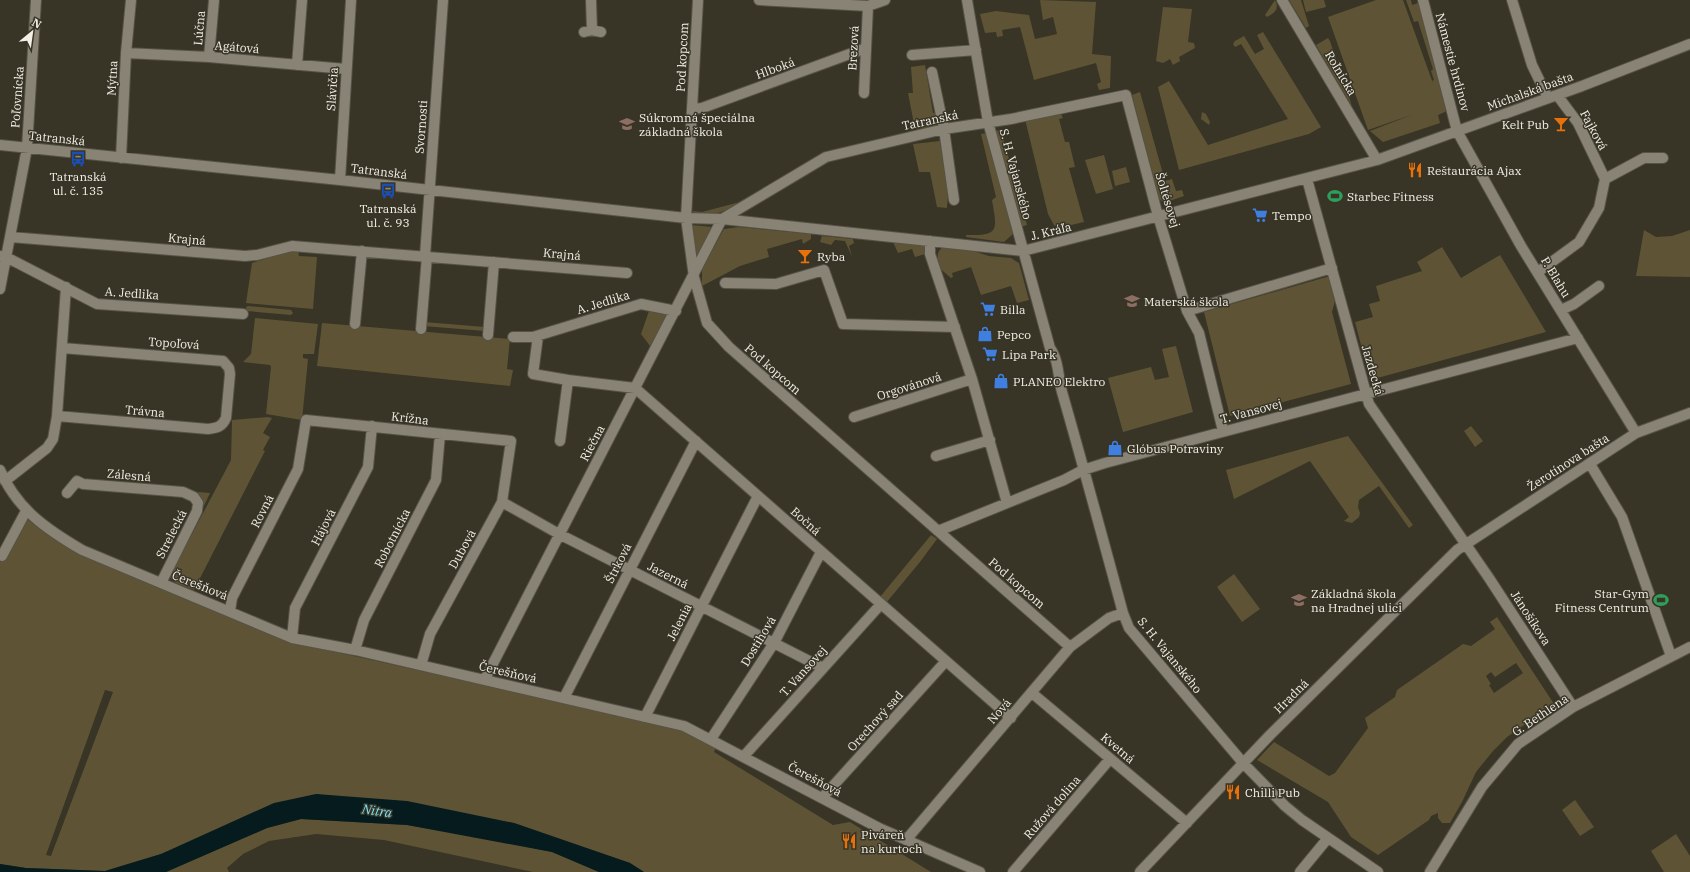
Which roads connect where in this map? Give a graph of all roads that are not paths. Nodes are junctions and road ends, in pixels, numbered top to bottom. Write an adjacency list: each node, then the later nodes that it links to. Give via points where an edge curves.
1 (36, 0): 34 (street, Poľovnícka)
2 (131, 0): 20 (street, Mýtna)
3 (214, 0): 22 (street, Lúčna)
4 (302, 0): 23 (street)
5 (351, 0): 24 (street, Slávičia)
6 (443, 0): 41 (street, Svornosti)
7 (591, 0): 16 (street)
8 (698, 0): 29 (street, Pod kopcom)
9 (759, 0): 15 (street)
10 (885, 0): 15 (street)
11 (966, 0): 19 (street, S. H. Vajanského)
12 (1282, 0): 37 (street, Roľnícka)
13 (1423, 0): 32 (street, Námestie hrdinov)
14 (1512, 0): 28 (street, Fajková, via 1532,65)
15 (868, 6): 18 (street, Brezová)
16 (593, 32)
17 (1690, 44): 28 (street, Michalská bašta)
18 (866, 48): 26 (street, Brezová); 29 (street, Hlboká, via 702,108)
19 (976, 50): 21 (street); 30 (street, S. H. Vajanského)
20 (126, 53): 22 (street, Agátová); 35 (street, Mýtna)
21 (912, 55)
22 (209, 57): 23 (street, Agátová)
23 (297, 65): 24 (street, Agátová)
24 (346, 69): 40 (street, Slávičia)
25 (932, 72): 31 (street)
26 (864, 92)
27 (1126, 95): 30 (street, Tatranská); 44 (street, Šoltésovej)
28 (1553, 96): 32 (street, Michalská bašta); 39 (street, Fajková, via 1578,123)
29 (692, 109): 45 (street, Pod kopcom)
30 (988, 122): 31 (street, Tatranská); 51 (street, S. H. Vajanského)
31 (944, 129): 42 (street); 43 (street, Tatranská, via 826,157)
32 (1457, 131): 37 (street, Michalská bašta); 56 (street, P. Blahu)
33 (0, 145): 34 (street, Tatranská)
34 (27, 148): 35 (street, Tatranská); 48 (street)
35 (121, 158): 40 (street, Tatranská)
36 (1663, 158): 39 (street, via 1644,158)
37 (1377, 160): 38 (street, J. Kráľa)
38 (1307, 179): 44 (street, J. Kráľa); 55 (street, Jazdecká)
39 (1605, 179): 56 (street, via 1599,208 1579,242)
40 (340, 180): 41 (street, Tatranská)
41 (430, 190): 45 (street, Tatranská); 52 (street, Svornosti)
42 (954, 200)
43 (750, 202): 46 (street, Tatranská); 47 (street, via 750,215)
44 (1158, 216): 51 (street, J. Kráľa); 65 (street, Šoltésovej)
45 (686, 218): 46 (street, Tatranská); 58 (street, Pod kopcom)
46 (722, 219): 47 (street, J. Kráľa); 58 (street, Riečna)
47 (760, 223): 49 (street, J. Kráľa)
48 (10, 237): 50 (street, Krajná, via 245,256 292,246); 53 (street)
49 (930, 241): 51 (street, J. Kráľa); 68 (street, via 930,254)
50 (362, 251): 52 (street, Krajná); 67 (street)
51 (1023, 251): 95 (street, S. H. Vajanského, via 1056,362 1058,381)
52 (426, 256): 54 (street, Krajná); 69 (street)
53 (3, 257): 61 (street, A. Jedlika); 62 (street)
54 (494, 262): 57 (street, Krajná); 70 (street)
55 (1332, 268): 65 (street); 78 (street, Jazdecká)
56 (1538, 272): 63 (street, P. Blahu)
57 (627, 273)
58 (694, 276): 64 (street, Riečna); 103 (street, Pod kopcom, via 707,323 729,347)
59 (725, 283): 68 (street, via 776,284 824,270 844,324)
60 (1600, 286): 63 (street)
61 (66, 287): 66 (street, A. Jedlika, via 96,304); 74 (street)
62 (0, 289)
63 (1561, 310): 73 (street, P. Blahu)
64 (676, 311): 71 (street, A. Jedlika, via 641,304); 77 (street, Riečna)
65 (1188, 311): 85 (street, Šoltésovej, via 1199,333)
66 (242, 314)
67 (355, 324)
68 (955, 327): 75 (street)
69 (421, 329)
70 (488, 335)
71 (538, 336): 72 (street, A. Jedlika); 76 (street, via 533,374)
72 (513, 337)
73 (1578, 338): 78 (street, T. Vansovej); 86 (street, P. Blahu)
74 (62, 348): 80 (street); 82 (street, Topoľová, via 223,361 230,368)
75 (972, 379): 81 (street, Orgovánová); 88 (street)
76 (568, 380): 77 (street); 90 (street)
77 (635, 388): 91 (street, Bočná); 104 (street, Riečna)
78 (1365, 394): 85 (street, T. Vansovej); 105 (street, Jazdecká, via 1369,404)
79 (1690, 413): 86 (street, Žerotínova bašta)
80 (57, 416): 82 (street, Trávna, via 208,430 223,425); 96 (street, via 52,439 47,448)
81 (854, 417)
82 (226, 418)
83 (306, 420): 84 (street, Krížna); 112 (street, Rovná, via 298,468 232,598)
84 (372, 426): 87 (street, Krížna); 114 (street, Hájová, via 368,467 295,608)
85 (1223, 431): 95 (street, T. Vansovej)
86 (1636, 433): 93 (street, Žerotínova bašta)
87 (440, 434): 89 (street, Krížna); 118 (street, Robotnícka, via 436,480 364,620)
88 (990, 440): 92 (street); 101 (street)
89 (511, 441): 100 (street, Dubová)
90 (560, 441)
91 (696, 441): 99 (street, Bočná); 108 (street, Štrková)
92 (936, 456)
93 (1590, 464): 105 (street, Žerotínova bašta); 119 (street, via 1622,518)
94 (0, 470): 96 (street, Čerešňová)
95 (1083, 470): 101 (street, T. Vansovej); 113 (street, S. H. Vajanského)
96 (5, 481): 102 (street, Čerešňová)
97 (67, 493): 98 (street, Zálesná, via 78,481 84,484 183,492)
98 (194, 496): 109 (street, Strelecká, via 198,503 197,511)
99 (758, 496): 106 (street, Bočná); 111 (street, Jelenia)
100 (502, 502): 104 (street, Jazerná); 121 (street, Dubová, via 430,634)
101 (1007, 503): 103 (street, T. Vansovej)
102 (26, 511): 107 (street); 109 (street, Čerešňová, via 53,533 82,550)
103 (938, 532): 116 (street, Pod kopcom)
104 (558, 534): 108 (street, Jazerná); 123 (street, Riečna)
105 (1465, 544): 126 (street, Jánošíkova); 132 (street, Hradná, via 1270,735)
106 (821, 552): 110 (street, Bočná); 115 (street, Dostihová)
107 (2, 556)
108 (629, 570): 111 (street, Jazerná); 125 (street, Štrková)
109 (161, 583): 112 (street, Čerešňová)
110 (881, 604): 120 (street, Bočná); 122 (street, T. Vansovej)
111 (701, 607): 115 (street, Jazerná); 127 (street, Jelenia)
112 (230, 611): 114 (street, Čerešňová)
113 (1123, 613): 116 (street, Nová, via 1109,618); 132 (street, S. H. Vajanského, via 1129,628)
114 (292, 638): 118 (street, Čerešňová)
115 (774, 643): 122 (street, Jazerná); 129 (street, Dostihová)
116 (1070, 647): 124 (street, Nová)
117 (1690, 647): 119 (street, G. Bethlena)
118 (355, 650): 121 (street, Čerešňová)
119 (1671, 656): 126 (street, G. Bethlena)
120 (946, 661): 128 (street, Bočná); 133 (street, Orechový sad)
121 (421, 665): 123 (street, Čerešňová)
122 (823, 668): 130 (street, T. Vansovej)
123 (485, 679): 125 (street, Čerešňová)
124 (1032, 693): 128 (street, Nová); 131 (street, Kvetná)
125 (564, 698): 127 (street, Čerešňová)
126 (1573, 708): 142 (street, G. Bethlena, via 1518,744 1482,787)
127 (646, 717): 129 (street, Čerešňová, via 684,726)
128 (1011, 718): 136 (street, Nová)
129 (711, 739): 130 (street, Čerešňová)
130 (744, 756): 133 (street, Čerešňová)
131 (1110, 759): 134 (street, Kvetná); 138 (street, Ružová dolina)
132 (1244, 764): 134 (street, Hradná); 135 (street, S. H. Vajanského, via 1290,811)
133 (823, 797): 136 (street, Čerešňová)
134 (1187, 823): 139 (street, Hradná)
135 (1328, 838): 140 (street); 141 (street, S. H. Vajanského)
136 (906, 840): 137 (street, Čerešňová)
137 (980, 872)
138 (1013, 872)
139 (1140, 872)
140 (1300, 872)
141 (1378, 872)
142 (1430, 872)

